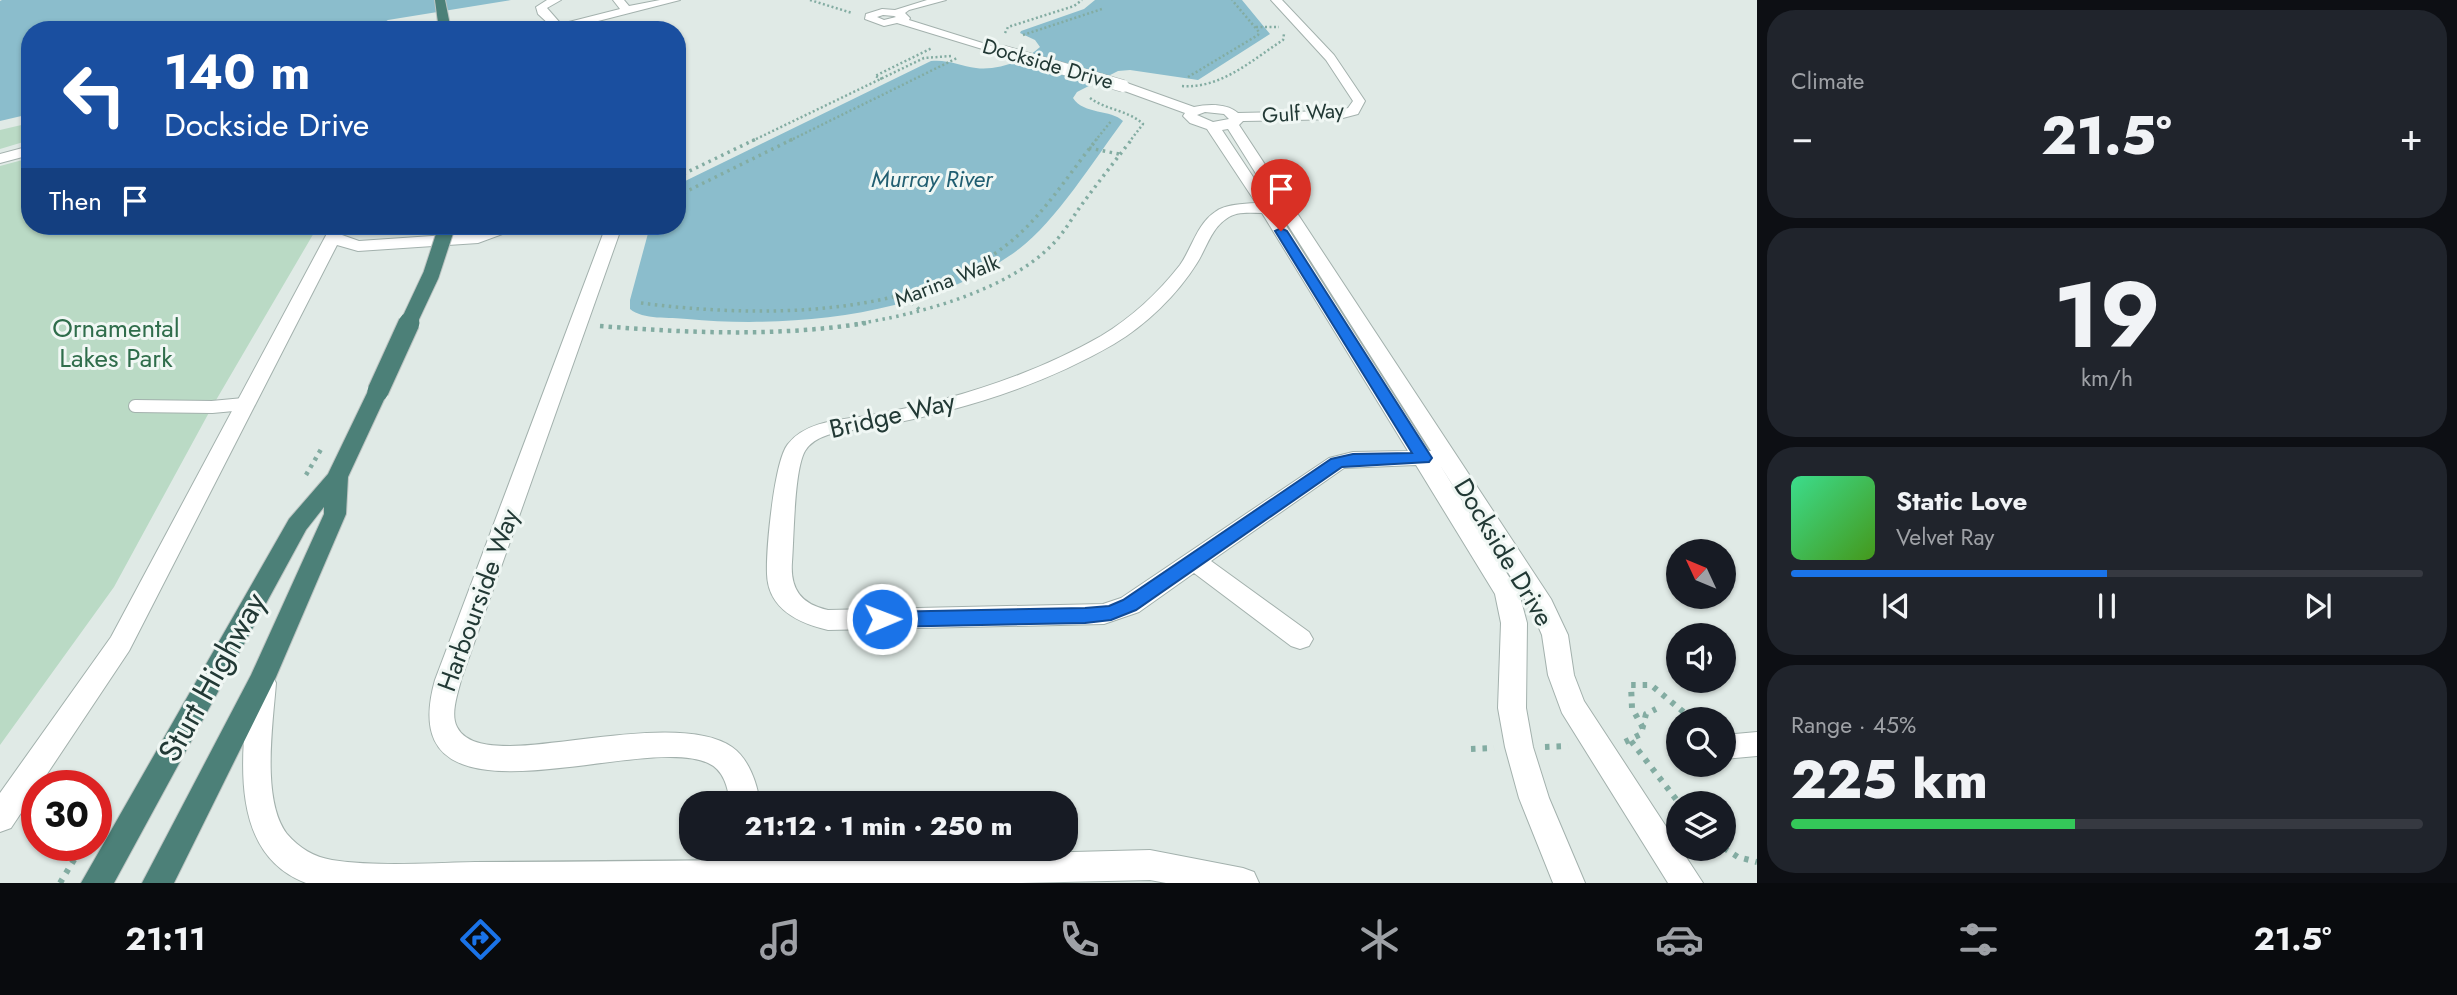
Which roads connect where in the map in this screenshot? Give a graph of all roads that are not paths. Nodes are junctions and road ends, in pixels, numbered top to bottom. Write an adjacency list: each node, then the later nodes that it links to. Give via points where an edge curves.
1 (440, 0): 10 (highway)
2 (556, 0): 11 (street, via 541,7)
3 (618, 0): 8 (street)
4 (675, 0): 8 (street)
5 (910, 0): 9 (street, via 882,12)
6 (941, 0): 9 (street, via 905,8)
7 (1276, 0): 14 (street, Gulf Way, via 1330,58 1359,101 1353,111 1339,115)
8 (627, 10): 12 (street)
9 (899, 17): 13 (street, Dockside Drive, bridge)
10 (444, 21)
11 (548, 21)
12 (585, 21)
13 (1193, 111): 14 (street, Dockside Drive, via 1192,119); 14 (street, via 1227,111)
14 (1227, 123): 17 (street, Dockside Drive)
15 (21, 153): 16 (street)
16 (0, 159)
17 (1277, 209): 25 (street, Dockside Drive); 27 (street, Bridge Way, via 1230,211 1213,220 1186,267 1156,301 1109,339 1041,373 965,399 830,428 806,437 793,451 780,587 790,603 811,617 1111,613)
18 (334, 235): 23 (street)
19 (341, 235): 21 (street, via 358,246)
20 (443, 235): 26 (highway, Sturt Highway, bridge, via 431,275)
21 (486, 235)
22 (611, 235): 32 (street, Harbourside Way, via 449,680 441,720 458,748 479,757 512,760 695,746 727,760)
23 (244, 404): 24 (lane); 33 (street, via 120,644)
24 (135, 406)
25 (1435, 458): 27 (street, Bridge Way, via 1337,463); 40 (street, Dockside Drive, via 1510,601 1514,728 1534,798); 41 (street, Dockside Drive, via 1548,618 1573,705)
26 (337, 477): 29 (highway, Sturt Highway, via 335,514); 34 (highway, Sturt Highway, via 297,525)
27 (1194, 561): 28 (street)
28 (1300, 639)
29 (263, 677): 35 (street, via 255,761 260,803 275,842 305,867 331,875 391,878); 38 (highway, Sturt Highway)
30 (1757, 744): 31 (street)
31 (1736, 746)
32 (743, 791)
33 (0, 818)
34 (116, 849): 36 (highway, Sturt Highway); 37 (street)
35 (745, 869): 39 (street, via 1150,865)
36 (97, 883)
37 (112, 883)
38 (158, 883)
39 (1244, 883)
40 (1569, 883)
41 (1687, 883)

